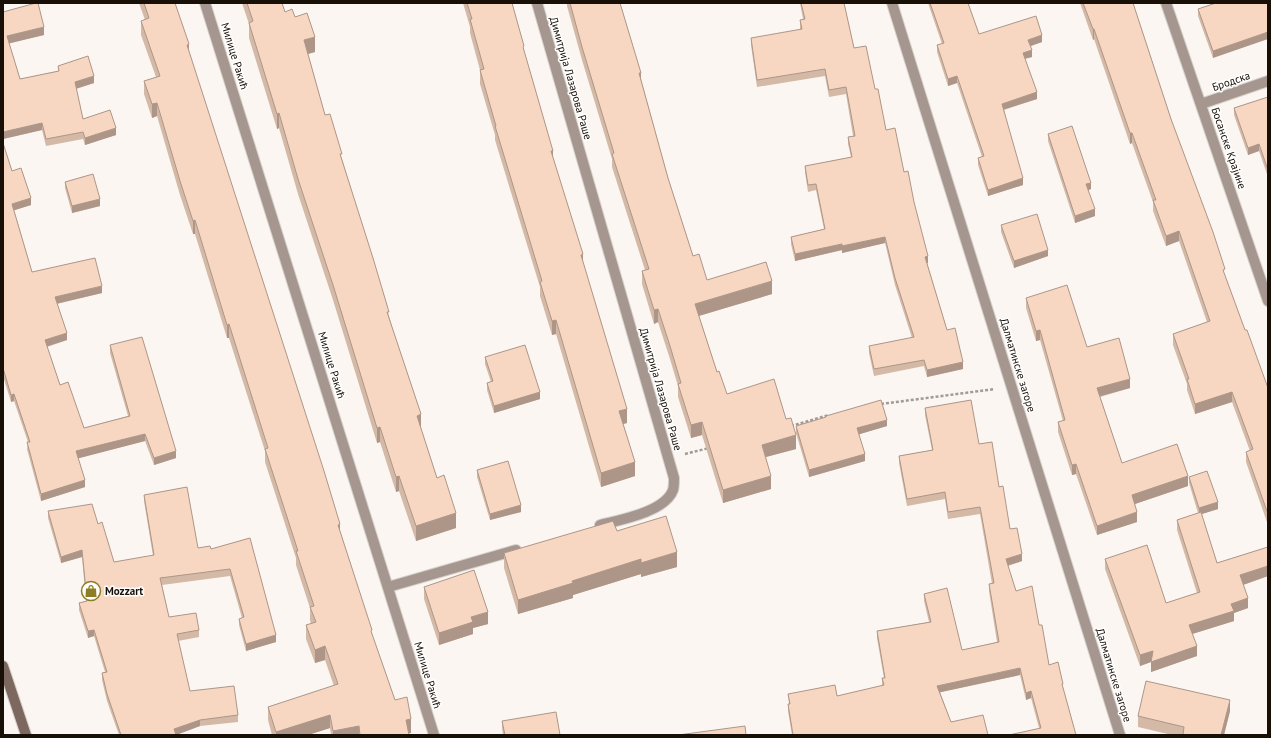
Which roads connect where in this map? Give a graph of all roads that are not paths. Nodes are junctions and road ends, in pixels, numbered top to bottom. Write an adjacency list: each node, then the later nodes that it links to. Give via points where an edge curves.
1 (206, 3): 10 (street, Милице Ракић)
2 (537, 3): 8 (street, Димитрија Лазарова Раше, via 674,478 672,491 666,500 655,508)
3 (892, 3): 14 (street, Далматинске загоре)
4 (1166, 3): 6 (street, Босанске Крајине)
5 (1268, 81): 6 (street, Бродска)
6 (1201, 104): 7 (street, Босанске Крајине)
7 (1268, 301)
8 (591, 528)
9 (523, 548): 10 (street)
10 (388, 587): 13 (street, Милице Ракић)
11 (3, 666): 12 (main road)
12 (26, 735)
13 (434, 735)
14 (1120, 735)

